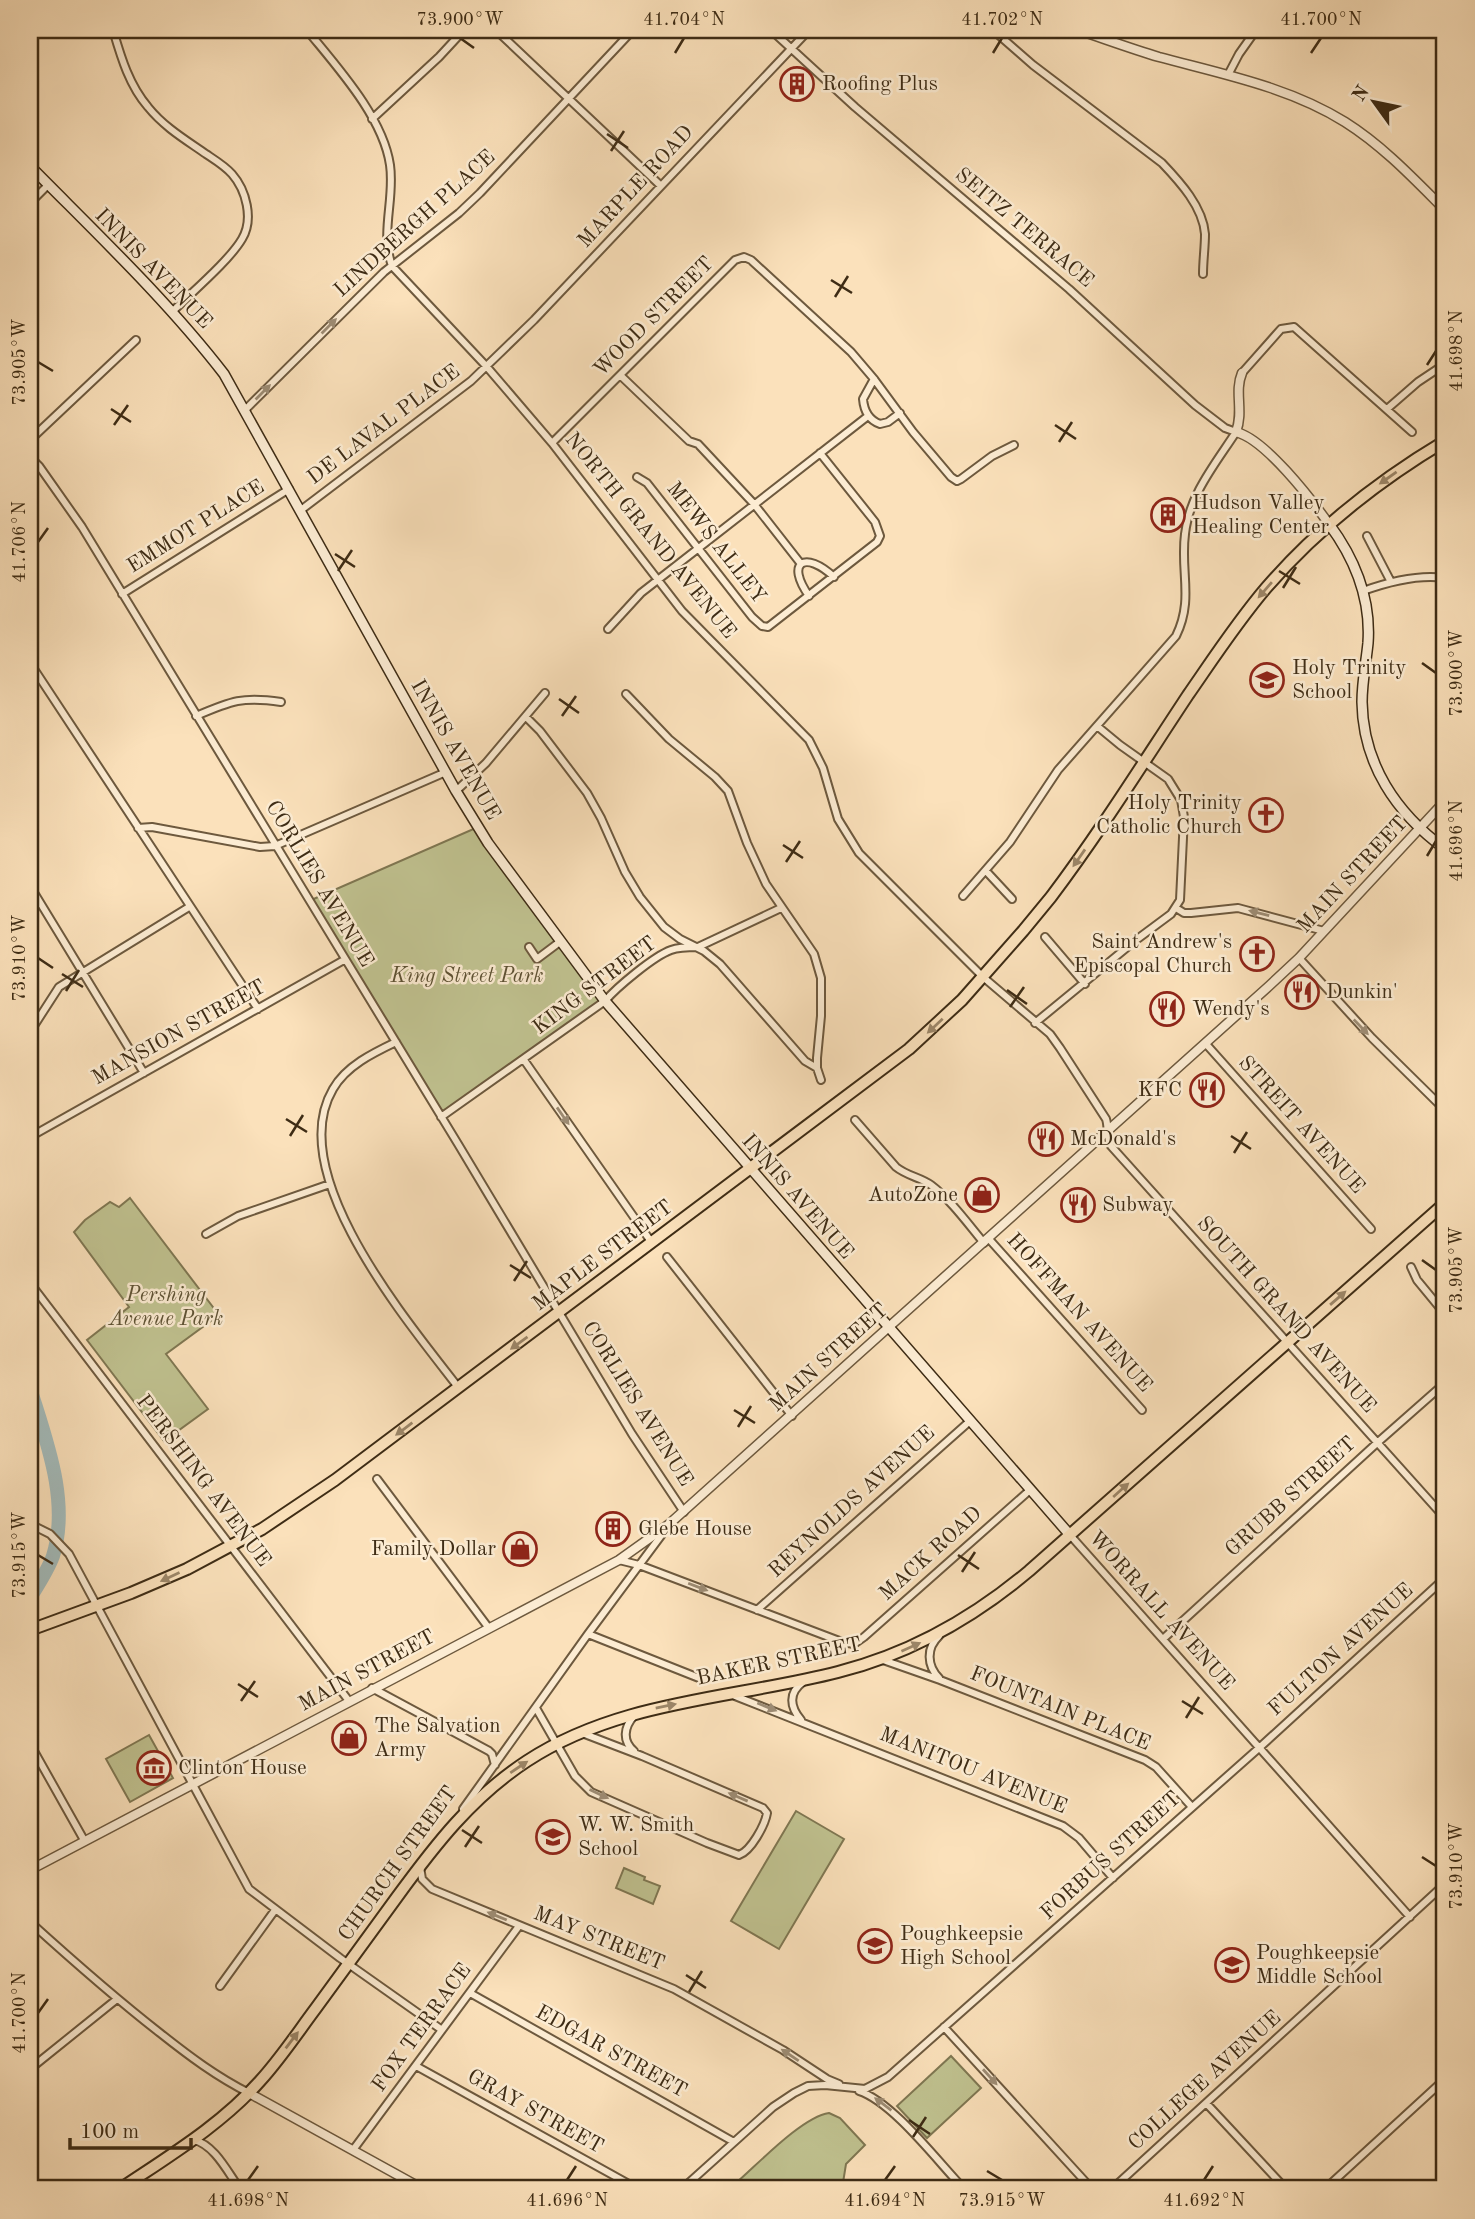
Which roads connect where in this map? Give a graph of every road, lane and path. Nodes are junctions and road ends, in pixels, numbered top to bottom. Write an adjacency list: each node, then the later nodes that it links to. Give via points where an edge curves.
1 (113, 30): 22 (street, via 126,72 145,104 169,128 230,172 247,205 242,240)
2 (307, 30): 14 (street)
3 (464, 30): 14 (street)
4 (496, 30): 13 (street)
5 (633, 30): 13 (street, LINDBERGH PLACE)
6 (771, 30): 11 (street, SEITZ TERRACE)
7 (809, 30): 11 (street, MARPLE ROAD)
8 (993, 30): 21 (street, via 1175,178 1203,222)
9 (1078, 30): 12 (street)
10 (1256, 30): 12 (street)
11 (790, 49): 17 (street, MARPLE ROAD); 33 (street, SEITZ TERRACE, via 1069,289 1195,405)
12 (1228, 75): 19 (street, via 1346,122 1395,161)
13 (569, 98): 17 (street); 20 (street, LINDBERGH PLACE, via 459,213)
14 (372, 119): 20 (street, via 390,166 386,246)
15 (30, 166): 16 (main road, INNIS AVENUE)
16 (48, 185): 18 (street); 22 (main road, INNIS AVENUE)
17 (661, 186): 25 (street, MARPLE ROAD)
18 (30, 203)
19 (1445, 211)
20 (391, 266): 25 (street, NORTH GRAND AVENUE); 30 (street, LINDBERGH PLACE, one-way to 20)
21 (1203, 274)
22 (172, 312): 30 (main road, INNIS AVENUE, via 200,343)
23 (136, 340): 35 (street)
24 (1445, 364): 29 (street)
25 (487, 366): 37 (street, NORTH GRAND AVENUE); 44 (street, DE LAVAL PLACE)
26 (1242, 373): 29 (street, via 1281,329 1298,328); 33 (street, via 1241,418)
27 (620, 375): 28 (street, WOOD STREET, via 744,257 839,341); 37 (street, WOOD STREET); 43 (street, via 689,442 698,444)
28 (874, 379): 31 (street, WOOD STREET); 32 (street, via 863,399)
29 (1387, 409): 34 (street)
30 (245, 410): 42 (main road, INNIS AVENUE)
31 (900, 413): 32 (street, via 880,424); 38 (street, WOOD STREET, via 957,481)
32 (868, 416): 39 (street)
33 (1236, 432): 45 (street, via 1279,464); 63 (street, via 1201,486 1188,518 1182,623 1163,652)
34 (1412, 432)
35 (30, 440)
36 (1445, 441): 45 (highway, MAPLE STREET, one-way to 45)
37 (552, 443): 51 (street, NORTH GRAND AVENUE)
38 (1014, 445)
39 (820, 453): 43 (street); 49 (street, via 880,532 877,542)
40 (30, 457): 54 (street, CORLIES AVENUE, via 82,527)
41 (637, 477): 47 (street, MEWS ALLEY)
42 (289, 489): 44 (main road, INNIS AVENUE); 54 (street, EMMOT PLACE)
43 (754, 504): 47 (street); 48 (street)
44 (301, 510): 65 (main road, INNIS AVENUE)
45 (1329, 524): 53 (main road); 64 (highway, MAPLE STREET, one-way to 64, via 1240,620)
46 (1367, 536): 52 (street)
47 (697, 549): 51 (street); 55 (street, MEWS ALLEY, via 762,626 768,627)
48 (801, 564): 49 (street, via 813,562); 55 (street, via 797,573)
49 (834, 577): 55 (street)
50 (1445, 578): 52 (street)
51 (658, 579): 56 (street); 89 (street, NORTH GRAND AVENUE, via 682,611 809,740 838,819 859,853)
52 (1391, 582): 53 (street)
53 (1363, 591): 69 (main road, via 1368,643 1362,712 1367,737 1387,790)
54 (122, 594): 61 (street, CORLIES AVENUE)
55 (809, 596)
56 (608, 629)
57 (30, 663): 68 (street)
58 (545, 693): 62 (street)
59 (626, 694): 78 (street, via 728,791 755,863)
60 (281, 702): 61 (street, via 245,698)
61 (197, 716): 70 (street, CORLIES AVENUE)
62 (526, 717): 66 (street); 85 (street, via 587,793 640,897 664,927)
63 (1097, 726): 64 (street); 72 (street, via 1058,770)
64 (1144, 761): 79 (street, via 1168,779 1181,800 1184,825); 89 (highway, MAPLE STREET, one-way to 89, via 1056,891)
65 (446, 772): 66 (main road, INNIS AVENUE); 70 (street)
66 (456, 791): 83 (main road, INNIS AVENUE, via 488,843)
67 (1445, 801): 69 (street, MAIN STREET)
68 (138, 828): 70 (street); 77 (street)
69 (1420, 829): 71 (main road); 81 (street, MAIN STREET)
70 (275, 846): 87 (street, CORLIES AVENUE)
71 (1445, 849)
72 (986, 871): 74 (street); 75 (street)
73 (30, 886): 76 (street)
74 (963, 896)
75 (1012, 900)
76 (40, 903): 80 (street); 88 (street)
77 (189, 906): 88 (street); 92 (street)
78 (781, 908): 85 (street, KING STREET); 98 (street, via 814,954 821,978)
79 (1176, 908): 81 (street, one-way to 79, via 1238,908 1191,913); 90 (street)
80 (30, 909)
81 (1324, 931): 86 (street, MAIN STREET)
82 (1045, 937): 90 (street)
83 (561, 941): 84 (street, via 537,959); 91 (main road, INNIS AVENUE)
84 (529, 947)
85 (698, 947): 91 (street, KING STREET, via 662,954); 98 (street, via 720,964)
86 (1298, 958): 96 (street, MAIN STREET); 101 (street, one-way to 101)
87 (344, 960): 92 (street, MANSION STREET); 95 (street, CORLIES AVENUE)
88 (82, 972): 94 (street, via 59,987); 99 (street)
89 (982, 977): 93 (street, NORTH GRAND AVENUE); 106 (highway, MAPLE STREET, one-way to 106, via 909,1049)
90 (1085, 984): 93 (street)
91 (605, 1001): 97 (street, KING STREET); 106 (main road, INNIS AVENUE)
92 (258, 1009): 99 (street, MANSION STREET)
93 (1035, 1023): 104 (street, NORTH GRAND AVENUE, via 1060,1048 1105,1119)
94 (30, 1032)
95 (396, 1042): 102 (street, CORLIES AVENUE); 107 (street, via 353,1066 329,1097 320,1127)
96 (1206, 1044): 104 (street, MAIN STREET); 109 (street, STREIT AVENUE)
97 (524, 1060): 102 (street, KING STREET); 112 (street, one-way to 112)
98 (817, 1068): 100 (street)
99 (144, 1073): 105 (street, MANSION STREET)
100 (821, 1080)
101 (1445, 1110)
102 (441, 1117): 116 (street, CORLIES AVENUE)
103 (855, 1120): 111 (street, HOFFMAN AVENUE, via 896,1167 932,1186)
104 (1108, 1132): 111 (street, MAIN STREET); 119 (street, SOUTH GRAND AVENUE, via 1111,1146)
105 (30, 1137)
106 (750, 1170): 112 (highway, MAPLE STREET); 118 (main road, INNIS AVENUE)
107 (330, 1184): 110 (street, via 238,1216); 121 (street, via 368,1264)
108 (1445, 1203): 119 (highway, BAKER STREET, one-way to 108)
109 (1371, 1229)
110 (206, 1234)
111 (987, 1241): 118 (street, MAIN STREET); 122 (street, HOFFMAN AVENUE)
112 (652, 1243): 116 (highway, MAPLE STREET)
113 (667, 1257): 123 (street)
114 (1411, 1267): 117 (street)
115 (30, 1283): 133 (street, PERSHING AVENUE)
116 (559, 1313): 121 (highway, MAPLE STREET, one-way to 121); 128 (street, CORLIES AVENUE)
117 (1445, 1314)
118 (888, 1328): 123 (street, MAIN STREET); 124 (main road, WORRALL AVENUE)
119 (1287, 1343): 125 (street, SOUTH GRAND AVENUE); 132 (highway, BAKER STREET, one-way to 119)
120 (1445, 1383): 125 (street, GRUBB STREET)
121 (458, 1387): 133 (highway, MAPLE STREET, one-way to 133, via 318,1493)
122 (1142, 1410)
123 (792, 1416): 128 (street, MAIN STREET)
124 (970, 1421): 127 (main road, WORRALL AVENUE); 138 (street, REYNOLDS AVENUE)
125 (1377, 1443): 129 (street, SOUTH GRAND AVENUE); 143 (street, GRUBB STREET)
126 (377, 1479): 139 (street)
127 (1030, 1490): 132 (main road, WORRALL AVENUE); 138 (street, MACK ROAD, via 854,1644)
128 (684, 1512): 131 (street, MAIN STREET)
129 (1445, 1518)
130 (30, 1524): 137 (street, via 61,1544)
131 (668, 1525): 134 (street, MAIN STREET); 135 (street, CHURCH STREET)
132 (1070, 1535): 140 (highway, BAKER STREET, via 1007,1589); 143 (street, WORRALL AVENUE)
133 (231, 1547): 137 (highway, MAPLE STREET, one-way to 137); 150 (street, PERSHING AVENUE)
134 (619, 1560): 135 (street); 139 (street, MAIN STREET)
135 (639, 1564): 138 (street, one-way to 138); 142 (street, CHURCH STREET)
136 (1445, 1578): 158 (street, FULTON AVENUE)
137 (96, 1606): 141 (highway, MAPLE STREET); 162 (street)
138 (757, 1610)
139 (488, 1627): 148 (street, MAIN STREET)
140 (947, 1629): 144 (highway, BAKER STREET, one-way to 140); 147 (street, FOUNTAIN PLACE, via 930,1650 933,1672)
141 (30, 1630)
142 (588, 1634): 146 (street); 151 (street, CHURCH STREET)
143 (1163, 1639): 158 (street, WORRALL AVENUE)
144 (881, 1659): 145 (highway, BAKER STREET); 147 (street, FOUNTAIN PLACE)
145 (811, 1679): 149 (highway, BAKER STREET); 153 (street, via 793,1691 791,1700)
146 (704, 1680)
147 (940, 1680): 163 (street, FOUNTAIN PLACE, via 1146,1760)
148 (372, 1688): 150 (street, MAIN STREET); 159 (street)
149 (730, 1694): 152 (highway, BAKER STREET, one-way to 149); 153 (street, MANITOU AVENUE, one-way to 153)
150 (349, 1701): 162 (street, MAIN STREET)
151 (536, 1707): 155 (street, CHURCH STREET); 157 (street)
152 (638, 1712): 154 (highway, BAKER STREET); 160 (street, via 629,1721 625,1739)
153 (803, 1721): 168 (street, MANITOU AVENUE, via 1063,1826)
154 (580, 1732): 157 (highway, BAKER STREET); 160 (street)
155 (512, 1741): 159 (street); 161 (street, CHURCH STREET)
156 (30, 1744): 165 (street)
157 (556, 1744): 160 (street, one-way to 160, via 575,1776 591,1792 732,1853 746,1851 766,1819 766,1810); 164 (highway, BAKER STREET, one-way to 157, via 503,1777)
158 (1259, 1748): 163 (street, FORBUS STREET); 171 (street, WORRALL AVENUE)
159 (489, 1751): 161 (street)
160 (642, 1756)
161 (495, 1765): 164 (street, CHURCH STREET)
162 (191, 1784): 165 (street, MAIN STREET); 170 (street, via 248,1888)
163 (1192, 1807): 168 (street, FORBUS STREET)
164 (454, 1823): 166 (highway, CHURCH STREET)
165 (84, 1840): 167 (street, MAIN STREET)
166 (422, 1863): 173 (street, MAY STREET, one-way to 166, via 432,1889 422,1879); 174 (highway, CHURCH STREET)
167 (30, 1870)
168 (1113, 1878): 178 (street, FORBUS STREET)
169 (1445, 1884): 171 (street, COLLEGE AVENUE)
170 (275, 1910): 174 (street); 175 (street)
171 (1410, 1917): 185 (street, COLLEGE AVENUE)
172 (30, 1922): 177 (street)
173 (519, 1926): 176 (street, FOX TERRACE); 183 (street, MAY STREET, one-way to 173, via 674,1989)
174 (348, 1964): 179 (street); 184 (highway, CHURCH STREET, one-way to 174)
175 (220, 1986)
176 (470, 1993): 179 (street, FOX TERRACE); 187 (street, EDGAR STREET)
177 (117, 1999): 181 (street); 184 (street, via 197,2062)
178 (944, 2027): 183 (street, FORBUS STREET, via 877,2085); 195 (street, one-way to 195)
179 (442, 2030): 180 (street, FOX TERRACE)
180 (415, 2066): 188 (street, FOX TERRACE); 192 (street, GRAY STREET)
181 (30, 2069)
182 (1445, 2079): 198 (street)
183 (850, 2089): 187 (street, FORBUS STREET, via 825,2085 794,2092); 194 (street, MAY STREET, one-way to 183, via 892,2112 876,2099)
184 (249, 2092): 186 (highway, CHURCH STREET); 188 (street)
185 (1206, 2104): 196 (street, COLLEGE AVENUE); 197 (street)
186 (192, 2139): 189 (highway, CHURCH STREET); 190 (street, via 203,2142)
187 (734, 2142): 193 (street, FORBUS STREET)
188 (353, 2150): 191 (street)
189 (120, 2189)
190 (240, 2189)
191 (423, 2189)
192 (638, 2189)
193 (682, 2189)
194 (964, 2189)
195 (1092, 2189)
196 (1112, 2189)
197 (1286, 2189)
198 (1325, 2189)

